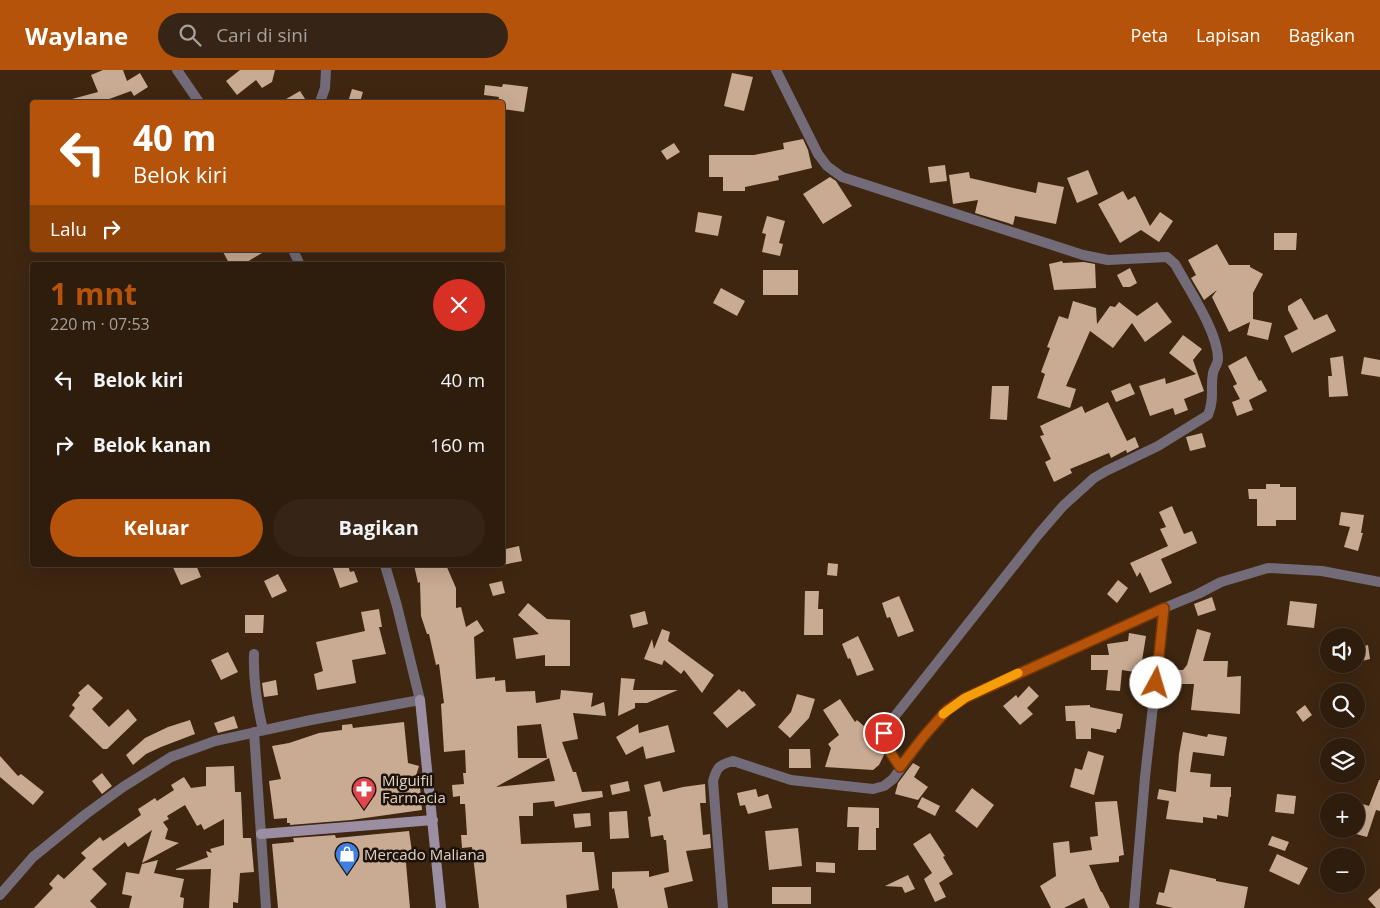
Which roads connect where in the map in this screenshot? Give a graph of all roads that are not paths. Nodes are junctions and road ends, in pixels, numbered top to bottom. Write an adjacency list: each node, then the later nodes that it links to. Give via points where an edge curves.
1 (177, 70): 4 (street)
2 (326, 70): 5 (street)
3 (776, 70): 12 (street, via 818,154 842,177 1083,256 1108,260 1167,257 1175,264 1211,330 1217,354 1208,415 1158,446 1094,478 1063,506 891,721 884,733 886,746)
4 (198, 100)
5 (321, 100)
6 (386, 567): 10 (street)
7 (1380, 582): 8 (street, via 1322,571 1268,568 1221,582)
8 (1164, 608): 12 (street, via 965,698 947,710); 19 (street)
9 (254, 654): 11 (street)
10 (420, 700): 11 (street); 13 (street)
11 (259, 732): 14 (street); 15 (street, via 171,757 131,782 33,857)
12 (900, 767): 18 (street, via 893,779 873,790 791,780 733,761 716,769 712,781)
13 (433, 820): 14 (street); 17 (street)
14 (261, 834): 16 (street)
15 (0, 896)
16 (266, 908)
17 (441, 908)
18 (723, 908)
19 (1134, 908)

